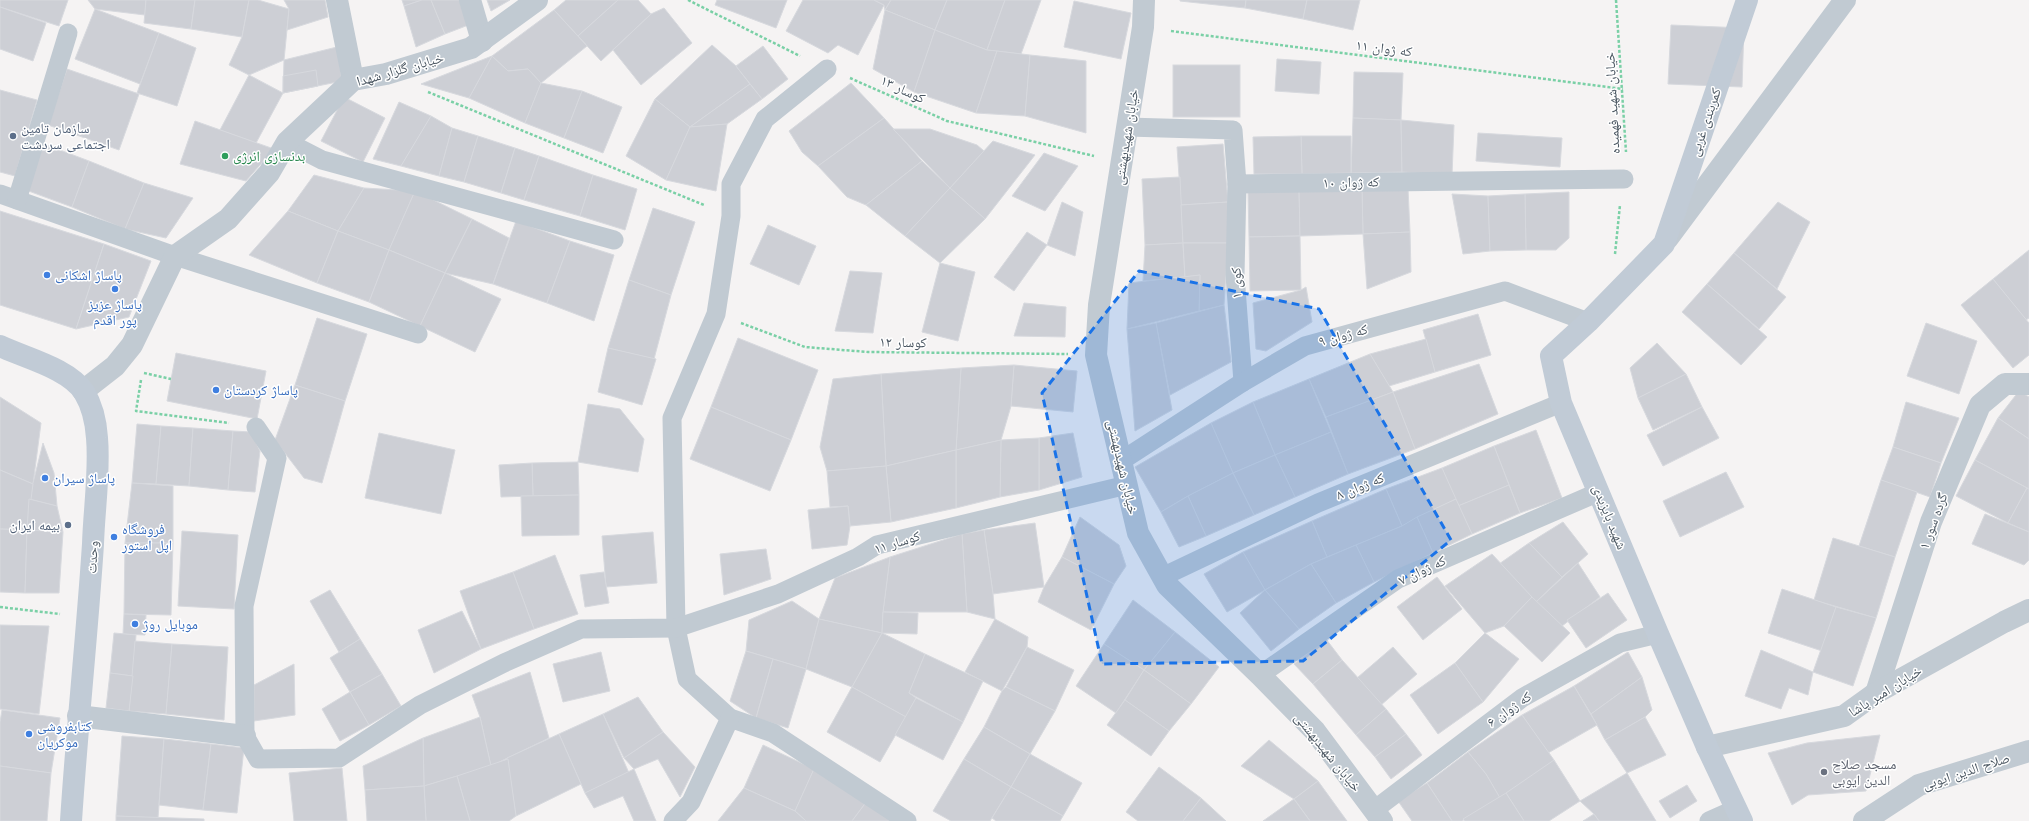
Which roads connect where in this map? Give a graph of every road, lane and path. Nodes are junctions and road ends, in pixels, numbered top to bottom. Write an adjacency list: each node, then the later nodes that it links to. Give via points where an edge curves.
1 (337, 0): 14 (street)
2 (470, 0): 11 (street)
3 (537, 0): 11 (street, خیابان گلزار شهدا)
4 (688, 0): 12 (path, کوسار ۱۳)
5 (1144, 0): 9 (street, خیابان شهیدبهشتی)
6 (1616, 0): 15 (path, خیابان شهید فهمیده)
7 (1747, 0): 24 (street, کمربندی غربی)
8 (1845, 0): 24 (street)
9 (1143, 27): 15 (path, که ژوان ۱۱); 16 (street, خیابان شهیدبهشتی)
10 (68, 33): 21 (lane)
11 (482, 40): 13 (street, خیابان گلزار شهدا, via 471,48)
12 (827, 70): 18 (path, کوسار ۱۳, via 867,84 947,121); 22 (lane, via 765,120 732,184)
13 (386, 74): 14 (street, خیابان گلزار شهدا); 22 (path)
14 (353, 80): 17 (street, خیابان گلزار شهدا)
15 (1622, 90): 19 (path, خیابان شهید فهمیده, via 1627,150)
16 (1127, 127): 18 (street, خیابان شهیدبهشتی); 20 (lane, via 1233,130)
17 (287, 142): 23 (lane, via 322,160); 25 (street, خیابان گلزار شهدا, via 269,173 228,219)
18 (1122, 162): 31 (street, خیابان شهیدبهشتی, via 1099,304)
19 (1624, 179): 20 (lane, که ژوان ۱۰); 26 (path, خیابان شهید فهمیده)
20 (1237, 184): 33 (lane, کوی ۱, via 1235,275)
21 (9, 197): 25 (lane)
22 (731, 216): 27 (lane)
23 (614, 240)
24 (1664, 244): 26 (street, شهید بایزیدی)
25 (174, 256): 29 (lane); 35 (street, via 132,345 115,366)
26 (1609, 300): 28 (street, شهید بایزیدی)
27 (716, 314): 31 (path, کوسار ۱۲, via 804,347 868,352); 45 (lane, via 672,418)
28 (1588, 322): 33 (lane, که ژوان ۹, via 1505,291 1305,346); 36 (street, شهید بایزیدی, via 1551,356)
29 (418, 334)
30 (0, 346): 35 (street, وحدت, via 68,377)
31 (1096, 355): 38 (street, خیابان شهیدبهشتی)
32 (142, 373): 37 (path, via 136,411)
33 (1243, 382): 38 (lane, که ژوان ۹)
34 (2029, 384): 48 (street, گرده سور ۱, via 2005,384 1980,405 1930,522)
35 (83, 391): 44 (street, وحدت, via 93,412 98,440)
36 (1561, 403): 40 (street, شهید بایزیدی); 41 (lane, که ژوان ۸, via 1318,503)
37 (256, 427): 51 (lane, via 277,458 244,606)
38 (1121, 461): 39 (street, خیابان شهیدبهشتی)
39 (1127, 485): 41 (street, خیابان شهیدبهشتی, via 1138,534); 45 (lane, کوسار ۱۱, via 877,545 858,557 778,594)
40 (1599, 492): 46 (street, شهید بایزیدی); 47 (lane, که ژوان ۷, via 1398,580)
41 (1162, 577): 47 (street, خیابان شهیدبهشتی, via 1167,585)
42 (0, 607): 44 (path)
43 (2029, 610): 48 (street, خیابان امیر پاشا)
44 (88, 617): 49 (street, وحدت)
45 (676, 628): 50 (lane, via 687,679); 51 (lane, کوسار ۱۱, via 580,629 420,705 339,758 258,759)
46 (1658, 634): 52 (street, شهید بایزیدی); 55 (lane, که ژوان ۶, via 1620,643 1522,698)
47 (1260, 675): 55 (street, خیابان شهیدبهشتی, via 1314,731)
48 (1876, 693): 52 (street, خیابان امیر پاشا, via 1844,716)
49 (78, 716): 51 (street); 56 (street, وحدت)
50 (730, 718): 57 (lane, via 691,802); 58 (lane, via 773,733)
51 (245, 736)
52 (1707, 747): 54 (street, شهید بایزیدی)
53 (2029, 751): 60 (street, صلاح الدین ایوبی, via 1919,785)
54 (1739, 815): 59 (lane)
55 (1378, 816)
56 (71, 821)
57 (673, 821)
58 (907, 821)
59 (1709, 821)
60 (1864, 821)

